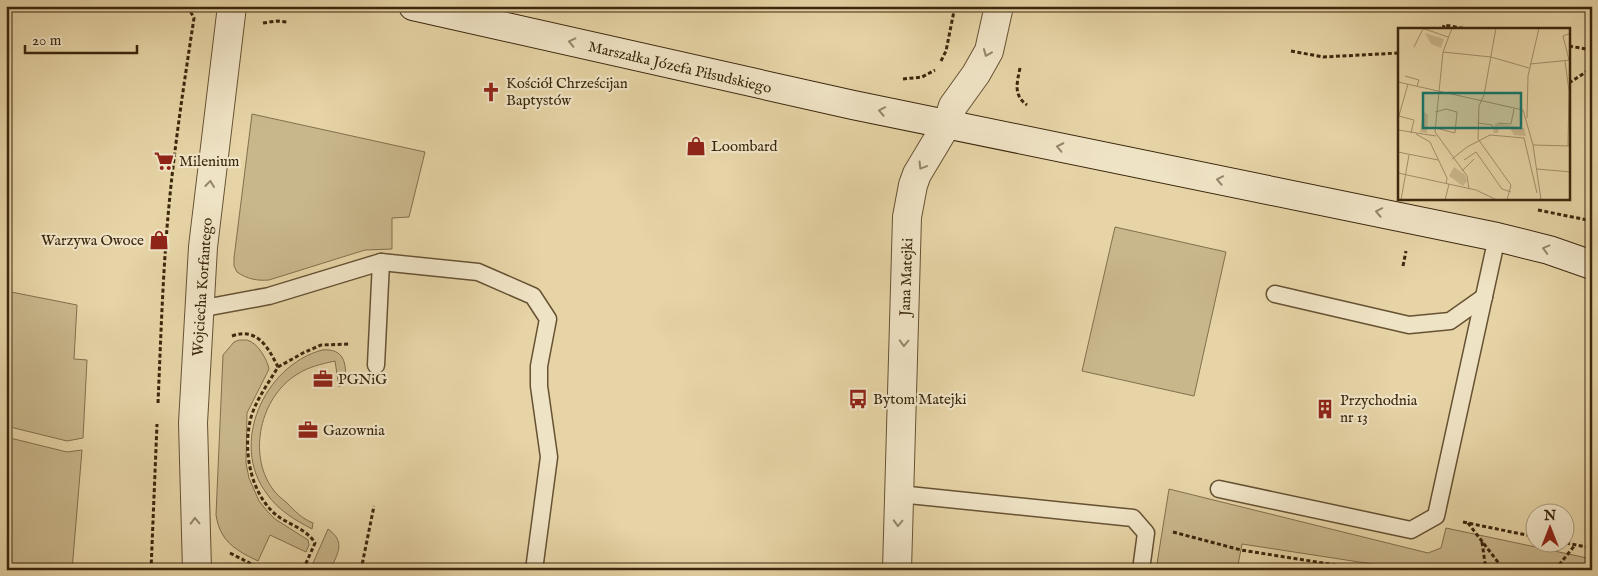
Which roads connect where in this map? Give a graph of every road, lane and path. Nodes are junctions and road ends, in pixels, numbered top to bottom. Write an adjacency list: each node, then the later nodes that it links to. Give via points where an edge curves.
1 (232, 6): 22 (main road, Wojciecha Korfantego, one-way to 1, via 203,247)
2 (413, 6): 16 (main road, Marszałka Józefa Piłsudskiego, one-way to 2)
3 (955, 6): 13 (path, via 946,51 940,64 922,77)
4 (999, 6): 16 (main road, Jana Matejki, one-way to 16, via 989,51 953,106)
5 (1443, 28): 6 (path, via 1444,25)
6 (1460, 28)
7 (1570, 46): 8 (path)
8 (1592, 50)
9 (1291, 51): 10 (path, via 1323,57)
10 (1398, 53)
11 (1020, 67): 15 (path, via 1016,85 1020,100)
12 (1592, 68): 14 (path)
13 (896, 77)
14 (1570, 82)
15 (1029, 107)
16 (947, 124): 17 (main road, Marszałka Józefa Piłsudskiego, one-way to 16); 28 (main road, Jana Matejki, one-way to 28, via 917,174 907,217)
17 (1497, 237): 19 (main road, Marszałka Józefa Piłsudskiego, one-way to 17); 21 (lane)
18 (382, 262): 22 (lane, via 269,296); 24 (lane); 41 (lane, via 478,272 533,296 548,319 539,366 539,386 549,457)
19 (1592, 265)
20 (1275, 294): 21 (lane, via 1409,325 1450,322)
21 (1484, 297): 30 (lane)
22 (199, 309): 38 (main road, Wojciecha Korfantego, one-way to 22, via 193,423)
23 (228, 338): 26 (path, via 241,333 252,334 261,340)
24 (377, 344): 25 (lane); 26 (path, via 321,345)
25 (376, 365)
26 (278, 367): 39 (path, via 250,420 250,467 263,500 275,514 311,535 315,543)
27 (1219, 489): 30 (lane, via 1411,530)
28 (899, 494): 32 (lane, via 1133,518); 42 (main road, Jana Matejki, one-way to 42)
29 (374, 506): 40 (path)
30 (1436, 516): 31 (path)
31 (1467, 522): 33 (path); 34 (path)
32 (1146, 533): 43 (lane); 44 (path, via 1163,530 1241,550)
33 (1526, 534)
34 (1482, 541): 45 (path); 46 (path)
35 (1576, 544): 36 (path)
36 (1592, 548)
37 (1567, 554): 47 (path)
38 (197, 570)
39 (303, 570)
40 (362, 570)
41 (534, 570)
42 (897, 570)
43 (1142, 570)
44 (1367, 570)
45 (1486, 570)
46 (1504, 570)
47 (1555, 570)

